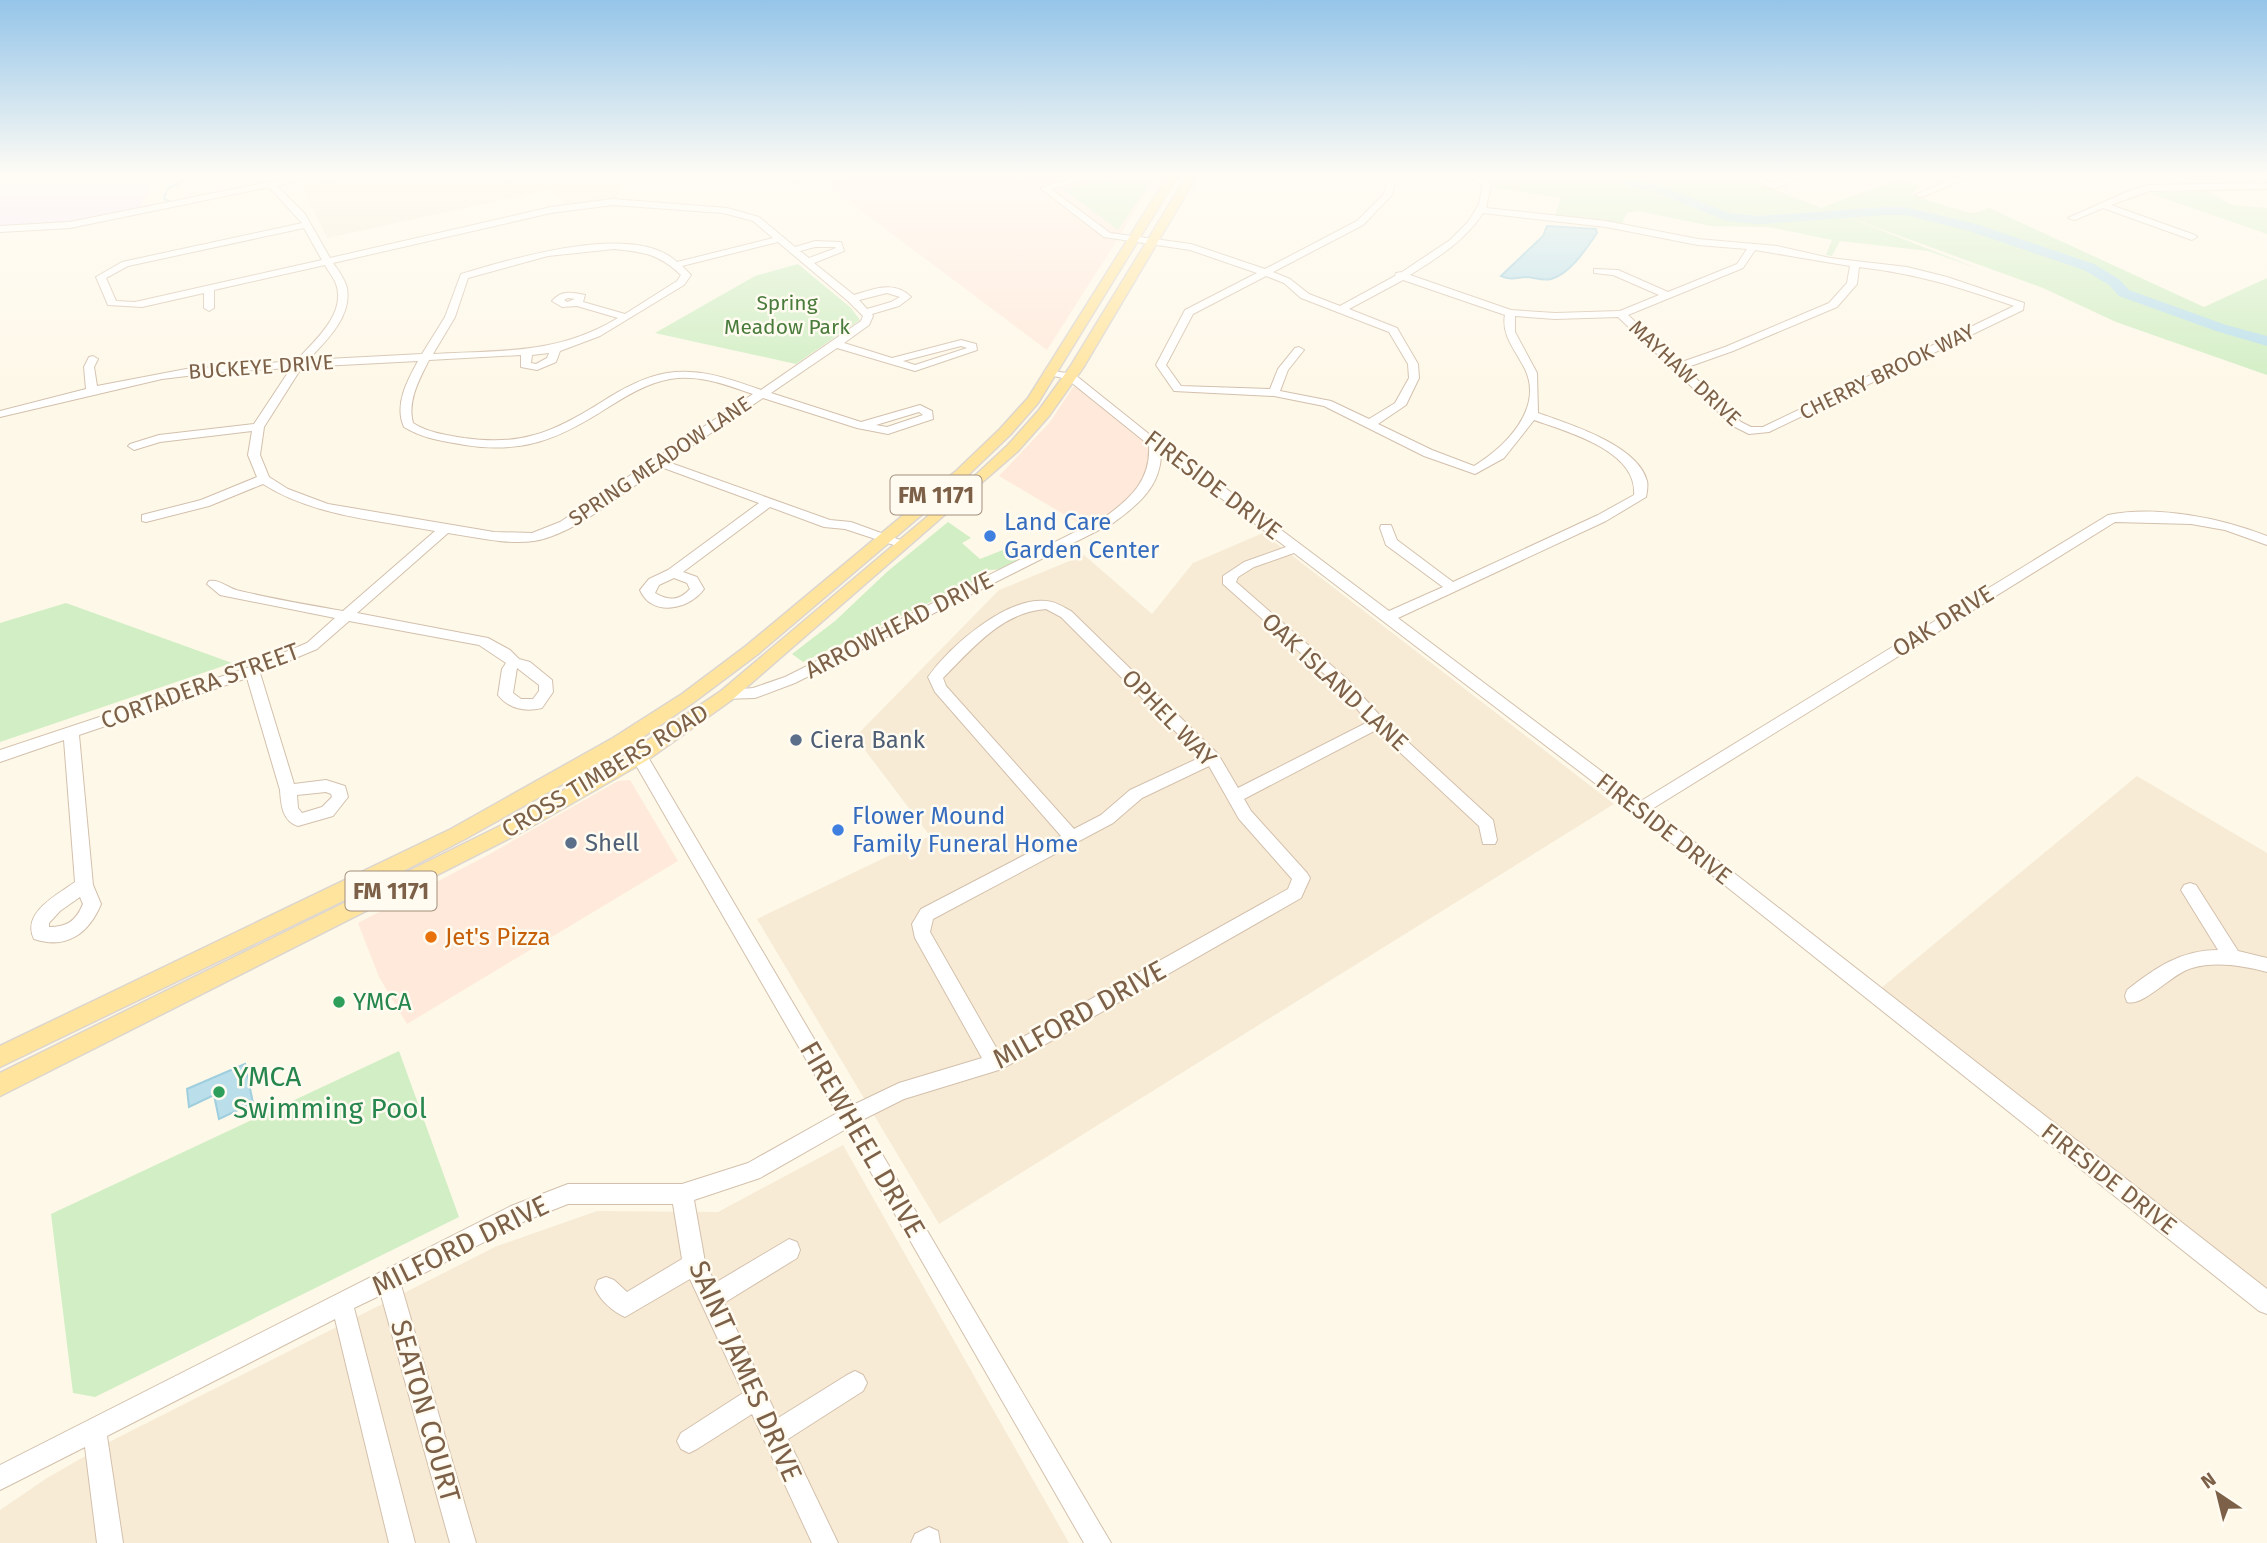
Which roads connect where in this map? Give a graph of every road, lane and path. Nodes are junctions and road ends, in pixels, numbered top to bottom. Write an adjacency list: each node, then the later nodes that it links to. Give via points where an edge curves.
1 (207, 246): 23 (street, via 125,264 101,277 112,303 127,306)
2 (320, 246): 16 (street)
3 (394, 246): 16 (street)
4 (750, 246): 18 (street)
5 (788, 246): 15 (street)
6 (814, 246): 15 (street)
7 (839, 246): 17 (street)
8 (1130, 246): 40 (main road, CROSS TIMBERS ROAD / FM 1171)
9 (1148, 246): 41 (main road, CROSS TIMBERS ROAD / FM 1171)
10 (1182, 246): 21 (street)
11 (1315, 246): 21 (street)
12 (1451, 246): 22 (street)
13 (1734, 246): 14 (street)
14 (1752, 248): 19 (street); 24 (street, via 1740,266)
15 (794, 250): 17 (street)
16 (328, 261): 23 (street); 38 (street, via 342,286 342,307 329,331)
17 (807, 262): 25 (street)
18 (679, 264): 32 (street, BUCKEYE DRIVE, via 686,275 681,283); 35 (street, via 647,250 595,247 565,250 464,276 452,314)
19 (1855, 265): 39 (street, via 1852,284 1833,305); 50 (street, CHERRY BROOK WAY, via 1926,274 2020,308 1765,430)
20 (1597, 271): 24 (street, via 1615,272)
21 (1264, 272): 28 (street); 43 (street, via 1189,312 1161,365 1178,389)
22 (1399, 275): 28 (street); 30 (street)
23 (209, 289): 27 (street)
24 (1667, 295): 31 (street)
25 (852, 299): 29 (street); 29 (street, via 894,289 906,297)
26 (577, 303): 32 (street)
27 (209, 308)
28 (1340, 310): 47 (street, via 1393,330 1413,364 1414,378 1400,405)
29 (867, 312): 33 (street, SPRING MEADOW LANE, via 865,324)
30 (1510, 313): 31 (street); 46 (street, via 1510,332 1532,373)
31 (1621, 314): 39 (street, MAYHAW DRIVE)
32 (624, 317): 35 (street, BUCKEYE DRIVE, via 588,338 555,349 552,360 537,367 525,365 527,352)
33 (836, 344): 37 (street); 44 (street, SPRING MEADOW LANE)
34 (1299, 349): 43 (street, via 1283,369)
35 (426, 358): 38 (street, BUCKEYE DRIVE); 44 (street, via 405,400 408,425 425,435 488,445 525,443 557,433 636,384 670,374 708,376)
36 (93, 359): 42 (street, via 89,368)
37 (891, 361): 37 (street, via 961,343 972,346 972,351 915,368)
38 (299, 364): 42 (street, BUCKEYE DRIVE, via 178,373); 49 (street)
39 (1678, 367): 50 (street, MAYHAW DRIVE)
40 (1049, 372): 41 (street, FIRESIDE DRIVE); 59 (main road, CROSS TIMBERS ROAD / FM 1171, via 1033,400 1005,432)
41 (1070, 376): 51 (street, FIRESIDE DRIVE); 61 (main road, CROSS TIMBERS ROAD / FM 1171, via 997,465)
42 (92, 392): 45 (street, BUCKEYE DRIVE)
43 (1274, 393): 47 (street, via 1326,403)
44 (760, 394): 48 (street); 53 (street, SPRING MEADOW LANE)
45 (0, 414)
46 (1532, 415): 47 (street, via 1500,455 1482,468 1469,469); 65 (street, via 1622,454 1637,474 1640,497)
47 (1369, 424)
48 (861, 426): 48 (street, via 920,408 929,417 888,431)
49 (258, 427): 52 (street); 54 (street, via 254,455)
50 (1749, 431)
51 (1155, 444): 62 (street, FIRESIDE DRIVE); 71 (street, ARROWHEAD DRIVE, via 1154,471 1147,489 1109,520)
52 (134, 446)
53 (660, 463): 55 (street); 58 (street, SPRING MEADOW LANE, via 565,525 533,537)
54 (264, 479): 56 (street, via 205,503); 58 (street, SPRING MEADOW LANE, via 325,507)
55 (768, 503): 59 (street, via 839,532); 63 (street)
56 (146, 519)
57 (1385, 528): 65 (street, via 1391,542)
58 (445, 530): 66 (street, CORTADERA STREET)
59 (881, 541): 61 (street); 75 (main road, CROSS TIMBERS ROAD / FM 1171, via 752,650)
60 (2267, 541): 81 (street, OAK DRIVE, via 2242,530 2183,517 2112,518)
61 (900, 548): 69 (main road, CROSS TIMBERS ROAD / FM 1171)
62 (1295, 548): 67 (street, FIRESIDE DRIVE); 73 (street, OAK ISLAND LANE, via 1240,570 1228,579 1230,584 1342,682)
63 (673, 573)
64 (214, 584): 66 (street, via 225,592)
65 (1452, 587): 67 (street)
66 (347, 616): 68 (street, via 483,641); 70 (street, CORTADERA STREET, via 312,646)
67 (1388, 617): 81 (street, FIRESIDE DRIVE)
68 (514, 662)
69 (758, 669): 71 (street, ARROWHEAD DRIVE, via 762,678 772,683); 72 (main road, CROSS TIMBERS ROAD / FM 1171)
70 (252, 671): 74 (street, CORTADERA STREET); 79 (street)
71 (790, 680): 72 (street, ARROWHEAD DRIVE, via 754,693)
72 (727, 695): 77 (main road, CROSS TIMBERS ROAD / FM 1171)
73 (1378, 723): 80 (street); 84 (street, OAK ISLAND LANE, via 1487,824)
74 (71, 732): 76 (street, CORTADERA STREET); 86 (street)
75 (620, 743): 77 (street, FIREWHEEL DRIVE); 82 (main road, CROSS TIMBERS ROAD / FM 1171)
76 (0, 756)
77 (639, 756): 87 (main road, CROSS TIMBERS ROAD / FM 1171); 97 (street, FIREWHEEL DRIVE)
78 (1212, 758): 80 (street, OPHEL WAY); 83 (street, via 1136,794 1107,819); 83 (street, OPHEL WAY, via 1066,614 1048,605 1029,606 987,626 935,677)
79 (288, 790)
80 (1236, 796): 85 (street, OPHEL WAY, via 1245,815)
81 (1640, 809): 105 (street, FIRESIDE DRIVE)
82 (458, 834): 87 (main road, via 392,878 389,883); 91 (main road, CROSS TIMBERS ROAD / FM 1171)
83 (1073, 838): 95 (street, via 928,914 921,924 921,933)
84 (1489, 840)
85 (1301, 878): 95 (street, MILFORD DRIVE, via 1295,893)
86 (84, 885)
87 (397, 887): 93 (main road, CROSS TIMBERS ROAD / FM 1171)
88 (2190, 890): 89 (street)
89 (2234, 959): 90 (street); 92 (street, via 2179,964)
90 (2267, 965)
91 (128, 995): 93 (main road); 94 (main road, CROSS TIMBERS ROAD / FM 1171)
92 (2134, 996)
93 (139, 1017): 96 (main road, CROSS TIMBERS ROAD / FM 1171)
94 (0, 1057)
95 (995, 1063): 97 (street, MILFORD DRIVE, via 899,1092)
96 (0, 1085)
97 (850, 1116): 98 (street, MILFORD DRIVE, via 753,1171); 116 (street, FIREWHEEL DRIVE)
98 (682, 1194): 100 (street, SAINT JAMES DRIVE); 101 (street, MILFORD DRIVE, via 568,1194 518,1213)
99 (789, 1250): 103 (street)
100 (694, 1264): 102 (street, via 625,1306); 103 (street, SAINT JAMES DRIVE)
101 (388, 1279): 104 (street, MILFORD DRIVE); 114 (street, SEATON COURT)
102 (606, 1288)
103 (710, 1299): 107 (street, SAINT JAMES DRIVE)
104 (342, 1303): 108 (street, MILFORD DRIVE); 113 (street, SEATON COURT)
105 (2267, 1303)
106 (855, 1383): 109 (street)
107 (757, 1398): 109 (street, SAINT JAMES DRIVE); 110 (street)
108 (94, 1429): 111 (street, MILFORD DRIVE); 112 (street)
109 (774, 1434): 115 (street, SAINT JAMES DRIVE)
110 (689, 1441)
111 (0, 1478)
112 (110, 1543)
113 (402, 1543)
114 (463, 1543)
115 (825, 1543)
116 (1098, 1543)

